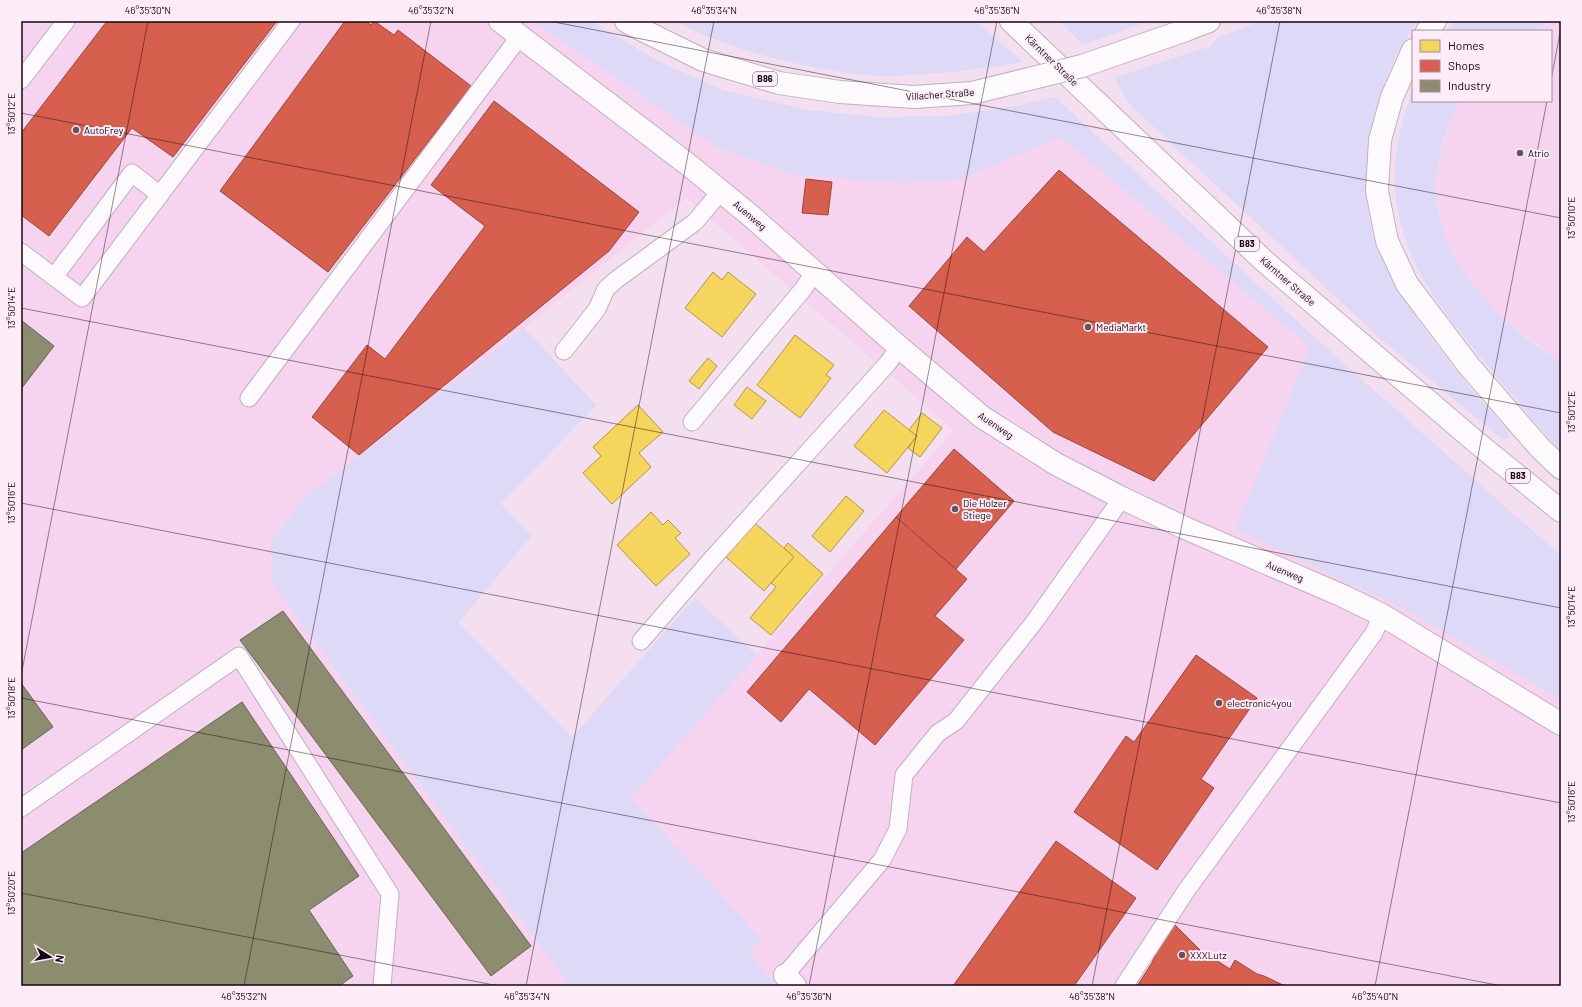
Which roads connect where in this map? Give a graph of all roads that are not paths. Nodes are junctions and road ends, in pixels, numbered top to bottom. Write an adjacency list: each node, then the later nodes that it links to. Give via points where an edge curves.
1 (66, 21): 11 (lane)
2 (291, 21): 13 (lane)
3 (500, 21): 9 (main road, Auenweg)
4 (626, 21): 6 (main road, Villacher Straße / B86, bridge, via 702,60 779,83 840,92 914,97 972,93 1082,66)
5 (1012, 21): 23 (main road, Kärntner Straße / B83, via 1263,260)
6 (1209, 21)
7 (1435, 21): 8 (main road)
8 (1428, 30)
9 (520, 36): 12 (main road, Auenweg); 19 (lane)
10 (1412, 52): 21 (main road, via 1392,97 1380,140 1377,191 1387,241 1407,284 1469,366 1540,448)
11 (21, 80)
12 (721, 191): 15 (main road, Auenweg); 18 (lane, via 695,222 606,289 597,309)
13 (160, 194): 16 (lane, via 82,298); 16 (lane, via 132,173)
14 (21, 252): 16 (lane)
15 (815, 271): 17 (main road, Auenweg); 20 (lane, via 804,288)
16 (54, 277)
17 (899, 347): 22 (main road, Auenweg, via 982,417 1056,464); 25 (lane, via 888,363)
18 (564, 351)
19 (249, 398)
20 (692, 422)
21 (1561, 468)
22 (1122, 498): 24 (main road, Auenweg); 28 (lane, via 1035,621 956,721 938,733 904,775 898,829 882,860)
23 (1561, 511)
24 (1382, 615): 26 (main road, Auenweg); 30 (lane, via 1374,633 1186,891)
25 (641, 642)
26 (1561, 724)
27 (21, 808): 29 (lane, via 239,656 390,894)
28 (790, 980)
29 (382, 986)
30 (1124, 986)

